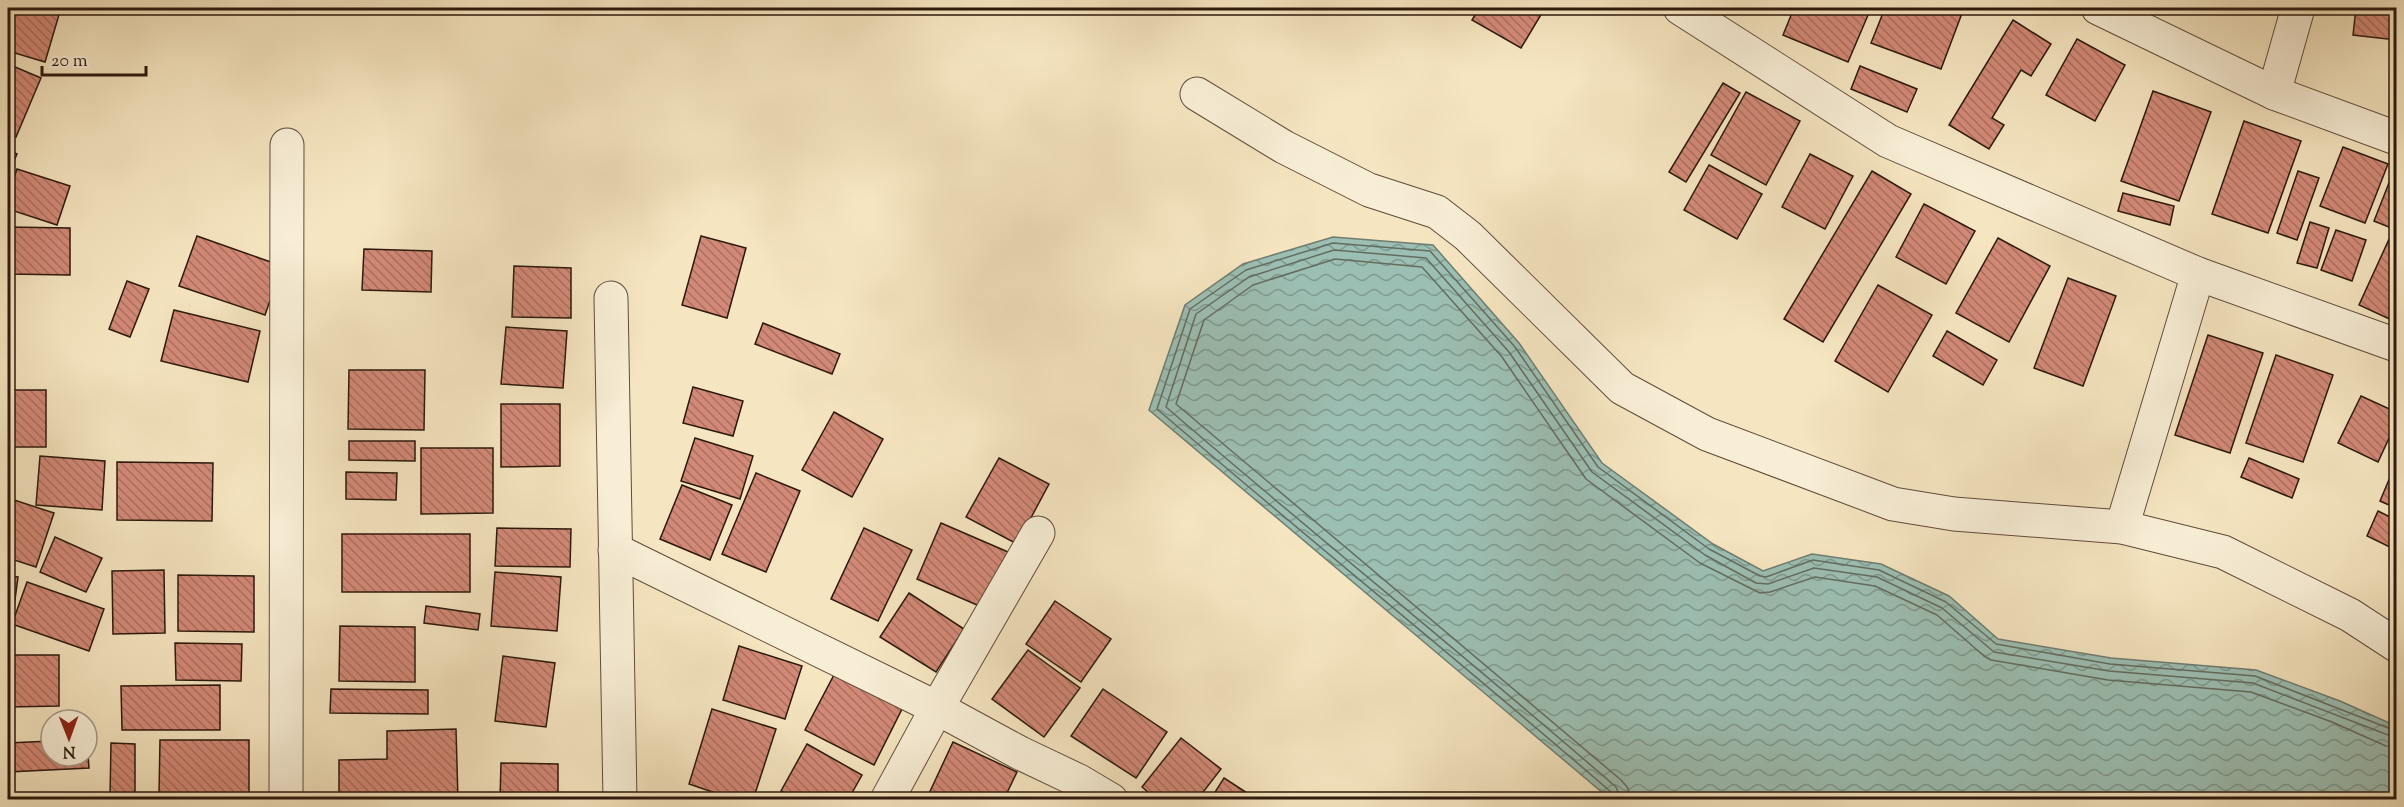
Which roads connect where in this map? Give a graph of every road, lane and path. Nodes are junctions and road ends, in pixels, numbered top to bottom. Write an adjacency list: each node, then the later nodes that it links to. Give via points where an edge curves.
1 (1680, 8): 8 (street, via 1888,141)
2 (2098, 8): 4 (street)
3 (2298, 8): 4 (street)
4 (2274, 93): 6 (street)
5 (1197, 94): 11 (street, via 1284,147 1369,190 1437,212 1468,236 1622,388 1707,434 1893,504 1954,514)
6 (2397, 138)
7 (287, 145): 16 (street)
8 (2199, 274): 10 (street); 11 (street)
9 (611, 298): 13 (street)
10 (2397, 345)
11 (2122, 527): 14 (street, via 2223,552 2350,615)
12 (1038, 533): 15 (street)
13 (615, 550): 15 (street); 17 (street)
14 (2397, 645)
15 (937, 708): 18 (street); 19 (street)
16 (286, 800)
17 (620, 800)
18 (887, 800)
19 (1111, 800)

